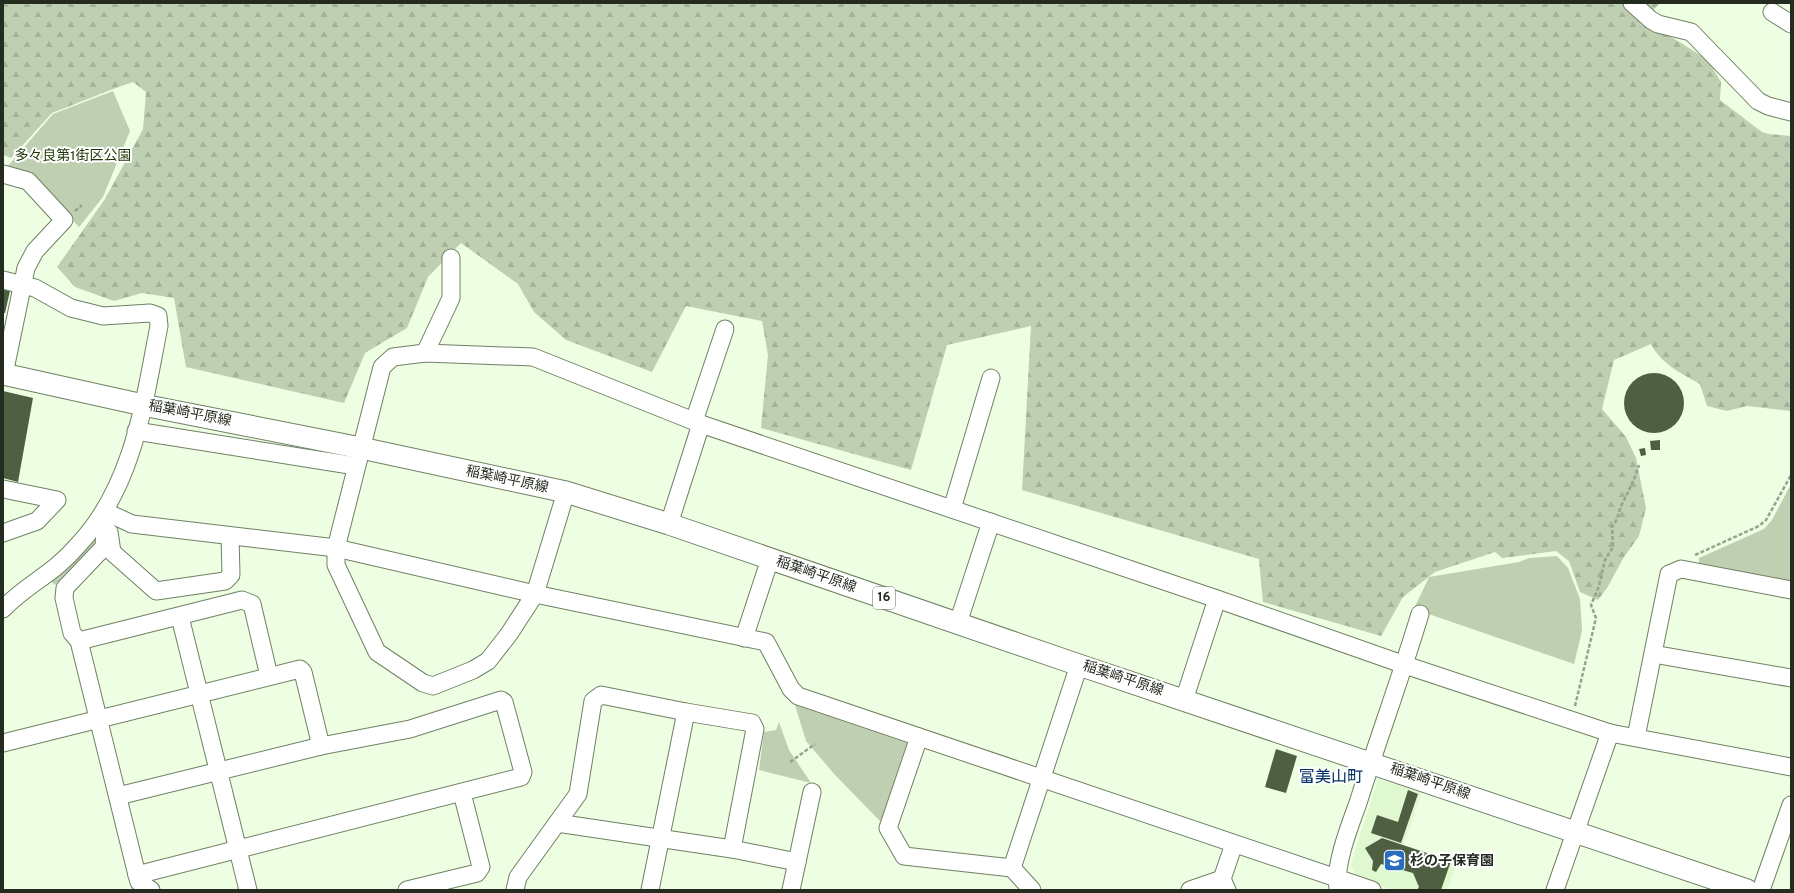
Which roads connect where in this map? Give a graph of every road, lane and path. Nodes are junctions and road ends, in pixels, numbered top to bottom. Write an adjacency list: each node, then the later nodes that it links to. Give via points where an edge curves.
1 (1632, 3): 4 (street, via 1658,24 1691,32 1758,101)
2 (1772, 12): 3 (street)
3 (1791, 24)
4 (1791, 112)
5 (3, 174): 10 (street, via 28,181 64,220 35,251 26,268)
6 (82, 205): 7 (path)
7 (74, 211)
8 (451, 258): 12 (street, via 451,298)
9 (3, 280): 10 (street)
10 (22, 284): 13 (street); 15 (street, via 35,288 71,308 103,316 150,313 158,316 159,326)
11 (725, 329): 16 (street)
12 (425, 353): 16 (street, via 533,358); 18 (street, via 393,357 382,367)
13 (3, 374): 15 (main road, 稲葉崎平原線 / 16)
14 (991, 378): 23 (street)
15 (143, 405): 17 (street); 18 (main road, 稲葉崎平原線 / 16)
16 (697, 423): 23 (street); 26 (street)
17 (136, 431): 18 (street); 35 (street, via 123,476 104,513 58,565 16,594)
18 (358, 457): 22 (main road, 稲葉崎平原線 / 16); 29 (street)
19 (1639, 465): 50 (path, via 1634,483 1620,507 1616,523 1612,526 1613,547 1591,605 1596,618)
20 (1791, 475): 31 (path, via 1766,520 1759,526 1683,560)
21 (3, 488): 27 (street, via 57,500 37,521)
22 (566, 492): 26 (main road, 稲葉崎平原線 / 16); 33 (street)
23 (952, 509): 25 (street)
24 (106, 512): 28 (street, via 132,524); 28 (street, via 112,552 156,591 225,581 231,575); 40 (street, via 104,547 65,588 64,598 72,633)
25 (991, 522): 34 (street); 38 (street)
26 (669, 524): 30 (main road, 稲葉崎平原線 / 16)
27 (3, 532)
28 (230, 536): 29 (street)
29 (336, 548): 33 (street); 33 (street, via 336,565 377,652 423,683 433,686 488,661)
30 (770, 559): 38 (main road, 稲葉崎平原線 / 16); 39 (street)
31 (1681, 569): 32 (street); 41 (street, via 1669,574)
32 (1791, 590)
33 (535, 594): 39 (street)
34 (1217, 599): 43 (street); 47 (street)
35 (3, 609)
36 (1420, 614): 43 (street)
37 (180, 617): 40 (street); 44 (street, via 242,600 252,604); 46 (street)
38 (958, 623): 42 (main road, 稲葉崎平原線 / 16)
39 (744, 638): 52 (street, via 766,642 798,696)
40 (79, 641): 49 (street)
41 (1653, 654): 45 (street); 53 (street)
42 (1078, 665): 47 (main road, 稲葉崎平原線 / 16); 61 (street)
43 (1405, 665): 50 (street); 58 (street)
44 (269, 676): 46 (street); 56 (street, via 300,669 303,672)
45 (1791, 678)
46 (200, 695): 49 (street); 60 (street)
47 (1184, 700): 58 (main road, 稲葉崎平原線 / 16)
48 (686, 712): 66 (street, via 600,695 593,701 578,794); 69 (street); 72 (street, via 752,723 755,728)
49 (99, 720): 54 (street); 64 (street)
50 (1571, 720): 51 (street)
51 (1610, 733): 53 (street); 68 (street)
52 (919, 737): 61 (street); 74 (street, via 888,828 904,856)
53 (1636, 737): 59 (street)
54 (3, 743)
55 (815, 744): 57 (path)
56 (321, 746): 60 (street); 63 (street, via 410,729 501,700 504,702 523,772 521,777)
57 (790, 762)
58 (1371, 762): 68 (main road, 稲葉崎平原線 / 16); 77 (street, via 1347,837)
59 (1791, 767)
60 (218, 771): 64 (street); 71 (street)
61 (1041, 778): 70 (street); 74 (street)
62 (812, 792): 73 (street)
63 (462, 793): 71 (street); 78 (street, via 481,867 477,873)
64 (118, 796): 75 (street)
65 (1791, 805): 67 (street)
66 (557, 823): 69 (street); 82 (street, via 518,877)
67 (1788, 825): 90 (street)
68 (1575, 832): 88 (street); 89 (main road, 稲葉崎平原線 / 16)
69 (660, 839): 72 (street); 83 (street)
70 (1234, 844): 76 (street); 77 (street)
71 (238, 849): 75 (street); 80 (street)
72 (732, 849): 73 (street)
73 (797, 862): 84 (street)
74 (1012, 868): 85 (street)
75 (137, 875): 79 (street, via 140,882)
76 (1224, 884): 86 (street)
77 (1337, 884): 87 (street)
78 (444, 886): 81 (street)
79 (151, 890)
80 (248, 890)
81 (407, 890)
82 (516, 890)
83 (650, 890)
84 (791, 890)
85 (1032, 890)
86 (1190, 890)
87 (1372, 890)
88 (1555, 890)
89 (1747, 890)
90 (1761, 890)

